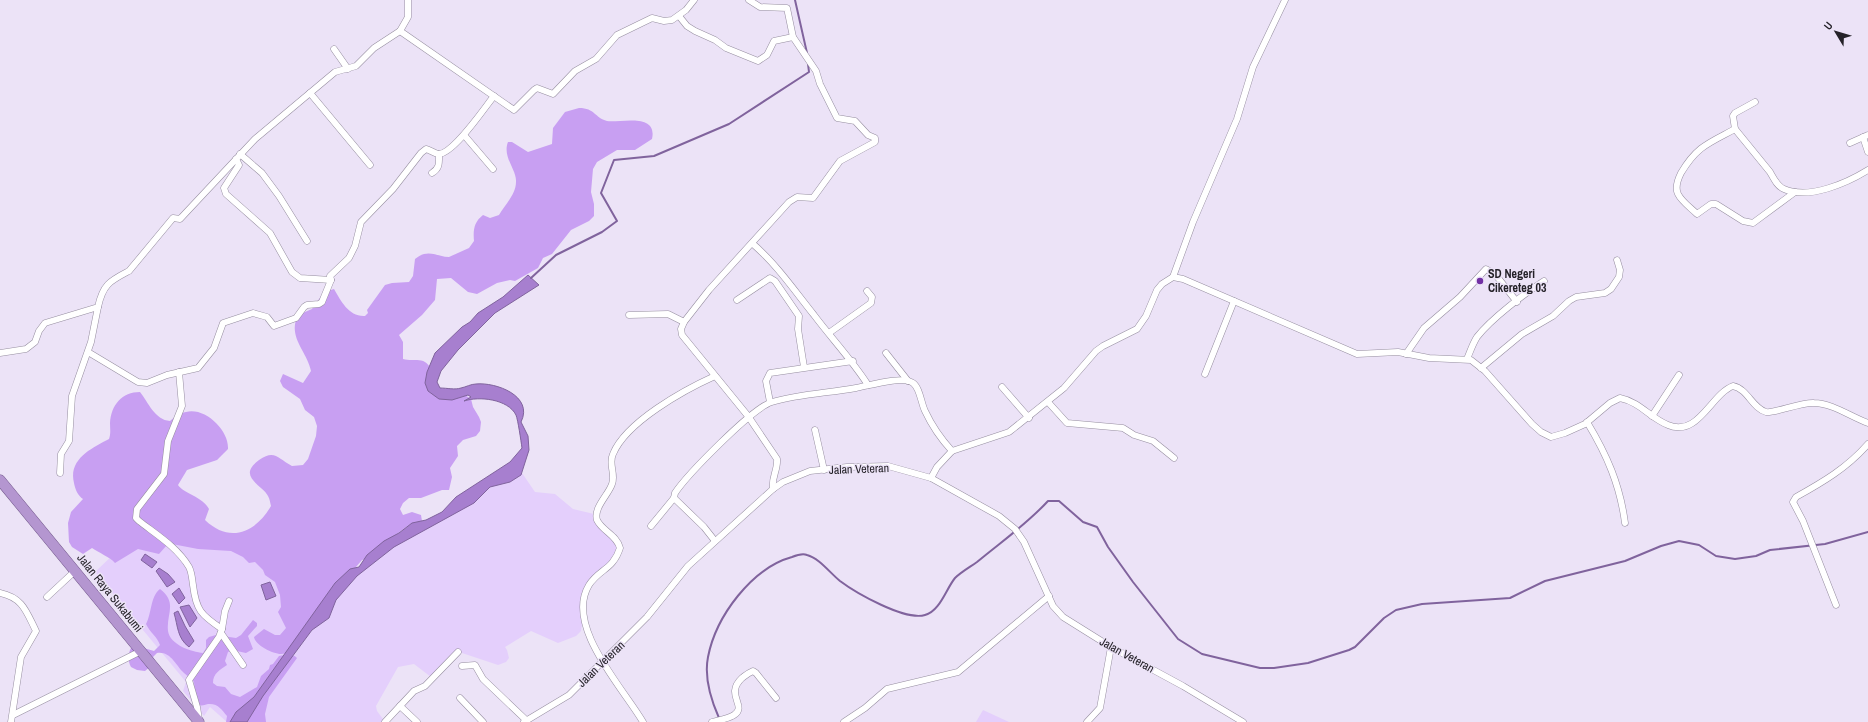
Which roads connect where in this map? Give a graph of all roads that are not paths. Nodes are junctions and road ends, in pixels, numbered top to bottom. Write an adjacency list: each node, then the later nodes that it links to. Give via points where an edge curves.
1 (408, 0): 6 (street, via 408,17)
2 (694, 0): 5 (street)
3 (749, 0): 7 (street, via 760,7 787,8)
4 (1285, 0): 28 (street, via 1253,67 1237,119 1193,222)
5 (679, 16): 7 (street, via 695,31 726,48 758,61 768,54 774,41); 11 (street, via 668,21 652,18 617,35 596,59 575,71 553,94 537,88 514,110)
6 (400, 31): 9 (street, via 374,48 356,66); 11 (street)
7 (793, 37): 26 (street, via 816,71 837,118 855,121 868,135 875,138 875,142 840,161 813,198 794,198)
8 (334, 49): 9 (street)
9 (348, 69): 10 (street, via 339,69)
10 (310, 93): 19 (street); 20 (street)
11 (494, 96): 14 (street)
12 (1755, 102): 13 (street, via 1735,113 1732,119)
13 (1735, 129): 24 (street, via 1780,186); 24 (street, via 1702,147 1689,159 1677,184 1677,192 1683,201 1697,214 1711,204 1716,204 1743,220 1753,222)
14 (464, 135): 18 (street); 21 (street)
15 (1865, 136): 16 (street); 17 (street)
16 (1850, 143)
17 (1868, 152)
18 (439, 154): 23 (street, via 440,164); 29 (street, via 429,150 422,151 393,189 365,217 349,258 334,271 330,276)
19 (238, 156): 25 (street, via 262,173); 29 (street, via 239,165 224,188 226,194 270,233 292,272 300,278); 35 (street, via 180,219 173,218 129,271 110,282)
20 (370, 165)
21 (493, 169)
22 (1868, 170): 24 (street, via 1837,187)
23 (432, 174)
24 (1795, 192)
25 (307, 241)
26 (753, 244): 37 (street, via 709,290); 38 (street, via 774,263)
27 (1617, 260): 46 (street, via 1619,277 1611,289 1605,293 1576,297 1553,316 1522,334)
28 (1173, 277): 33 (street); 55 (street, via 1157,290 1146,316 1137,329 1096,351 1064,388)
29 (331, 280): 47 (street, via 322,302 304,307 296,318 274,326 267,317 253,313 223,323 214,348 198,368)
30 (1544, 282): 34 (street)
31 (867, 291): 38 (street, via 872,296 871,303)
32 (737, 300): 45 (street, via 770,278 776,281 799,316 798,329)
33 (1234, 301): 42 (street, via 1357,354); 48 (street)
34 (1517, 302): 42 (street, via 1495,274 1486,269 1460,298 1424,328); 43 (street, via 1482,331)
35 (98, 307): 39 (street); 40 (street, via 45,323 35,342 26,349)
36 (629, 315): 37 (street, via 668,314)
37 (684, 322): 50 (street, via 682,335)
38 (829, 333): 44 (street)
39 (88, 352): 47 (street, via 134,381 147,383); 66 (street, via 72,396 69,441 61,454)
40 (0, 353)
41 (886, 353): 51 (street)
42 (1406, 354): 43 (street, via 1429,358)
43 (1467, 359): 46 (street)
44 (853, 361): 45 (street); 52 (street)
45 (804, 367): 54 (street, via 774,371 767,375)
46 (1481, 368): 59 (street, via 1523,415 1546,435 1556,437)
47 (179, 372): 80 (street, via 182,406 168,441 164,474 137,509 136,518 177,551 192,573 198,609)
48 (1205, 374)
49 (1679, 375): 57 (street)
50 (715, 376): 56 (street); 84 (street, via 685,390 634,427 619,441 612,456 612,484 597,513 598,520 616,539 620,548 614,563 589,586 584,609 585,626)
51 (908, 381): 52 (street); 63 (street, via 916,388 925,412 940,438)
52 (868, 385): 54 (street)
53 (1002, 387): 58 (street)
54 (770, 402): 56 (street)
55 (1048, 402): 58 (street); 64 (street, via 1067,423 1123,428 1134,435 1153,441)
56 (748, 416): 69 (street, via 777,460 772,481); 70 (street, via 679,488)
57 (1652, 416): 59 (street, via 1634,402 1620,398); 60 (street, via 1671,427 1683,427 1704,414 1724,390 1733,386 1742,390 1765,412 1815,403 1824,404)
58 (1029, 418): 63 (street, via 998,438)
59 (1587, 422): 71 (street, via 1607,456 1622,504)
60 (1868, 423)
61 (815, 430): 65 (street)
62 (1868, 444): 79 (street, via 1841,470 1796,497 1793,502)
63 (952, 451): 67 (street, via 937,467)
64 (1174, 458)
65 (824, 470): 67 (street, Jalan Veteran, via 888,466); 69 (street, Jalan Veteran, via 796,476)
66 (60, 473)
67 (931, 478): 76 (street, Jalan Veteran, via 999,516 1015,529 1024,542)
68 (0, 480): 74 (highway, Jalan Raya Sukabumi)
69 (773, 489): 73 (street, Jalan Veteran)
70 (674, 498): 72 (street); 73 (street)
71 (1625, 523)
72 (652, 526)
73 (715, 540): 84 (street, Jalan Veteran, via 688,566 647,617)
74 (75, 571): 77 (street); 82 (highway, Jalan Raya Sukabumi)
75 (0, 593): 90 (street, via 17,598 36,630 20,661)
76 (1049, 596): 81 (street, Jalan Veteran, via 1057,611 1064,617); 91 (street, via 958,672 887,689)
77 (47, 597)
78 (230, 601): 80 (street, via 225,610)
79 (1836, 605)
80 (222, 631): 85 (street); 94 (street, via 189,680)
81 (1111, 647): 101 (street, via 1100,708); 102 (street, Jalan Veteran)
82 (141, 651): 90 (street); 94 (highway, Jalan Raya Sukabumi)
83 (458, 652): 89 (street)
84 (602, 660): 92 (street, Jalan Veteran, via 564,698); 98 (street)
85 (243, 665)
86 (462, 666): 92 (street, via 475,665 483,679)
87 (460, 698): 97 (street)
88 (776, 698): 99 (street, via 756,673 749,672 735,687 739,707 737,712)
89 (400, 706): 95 (street); 96 (street)
90 (13, 715): 93 (street)
91 (854, 719): 100 (street)
92 (525, 721)
93 (11, 722)
94 (199, 722)
95 (385, 722)
96 (418, 722)
97 (483, 722)
98 (643, 722)
99 (712, 722)
100 (844, 722)
101 (1087, 722)
102 (1243, 722)

